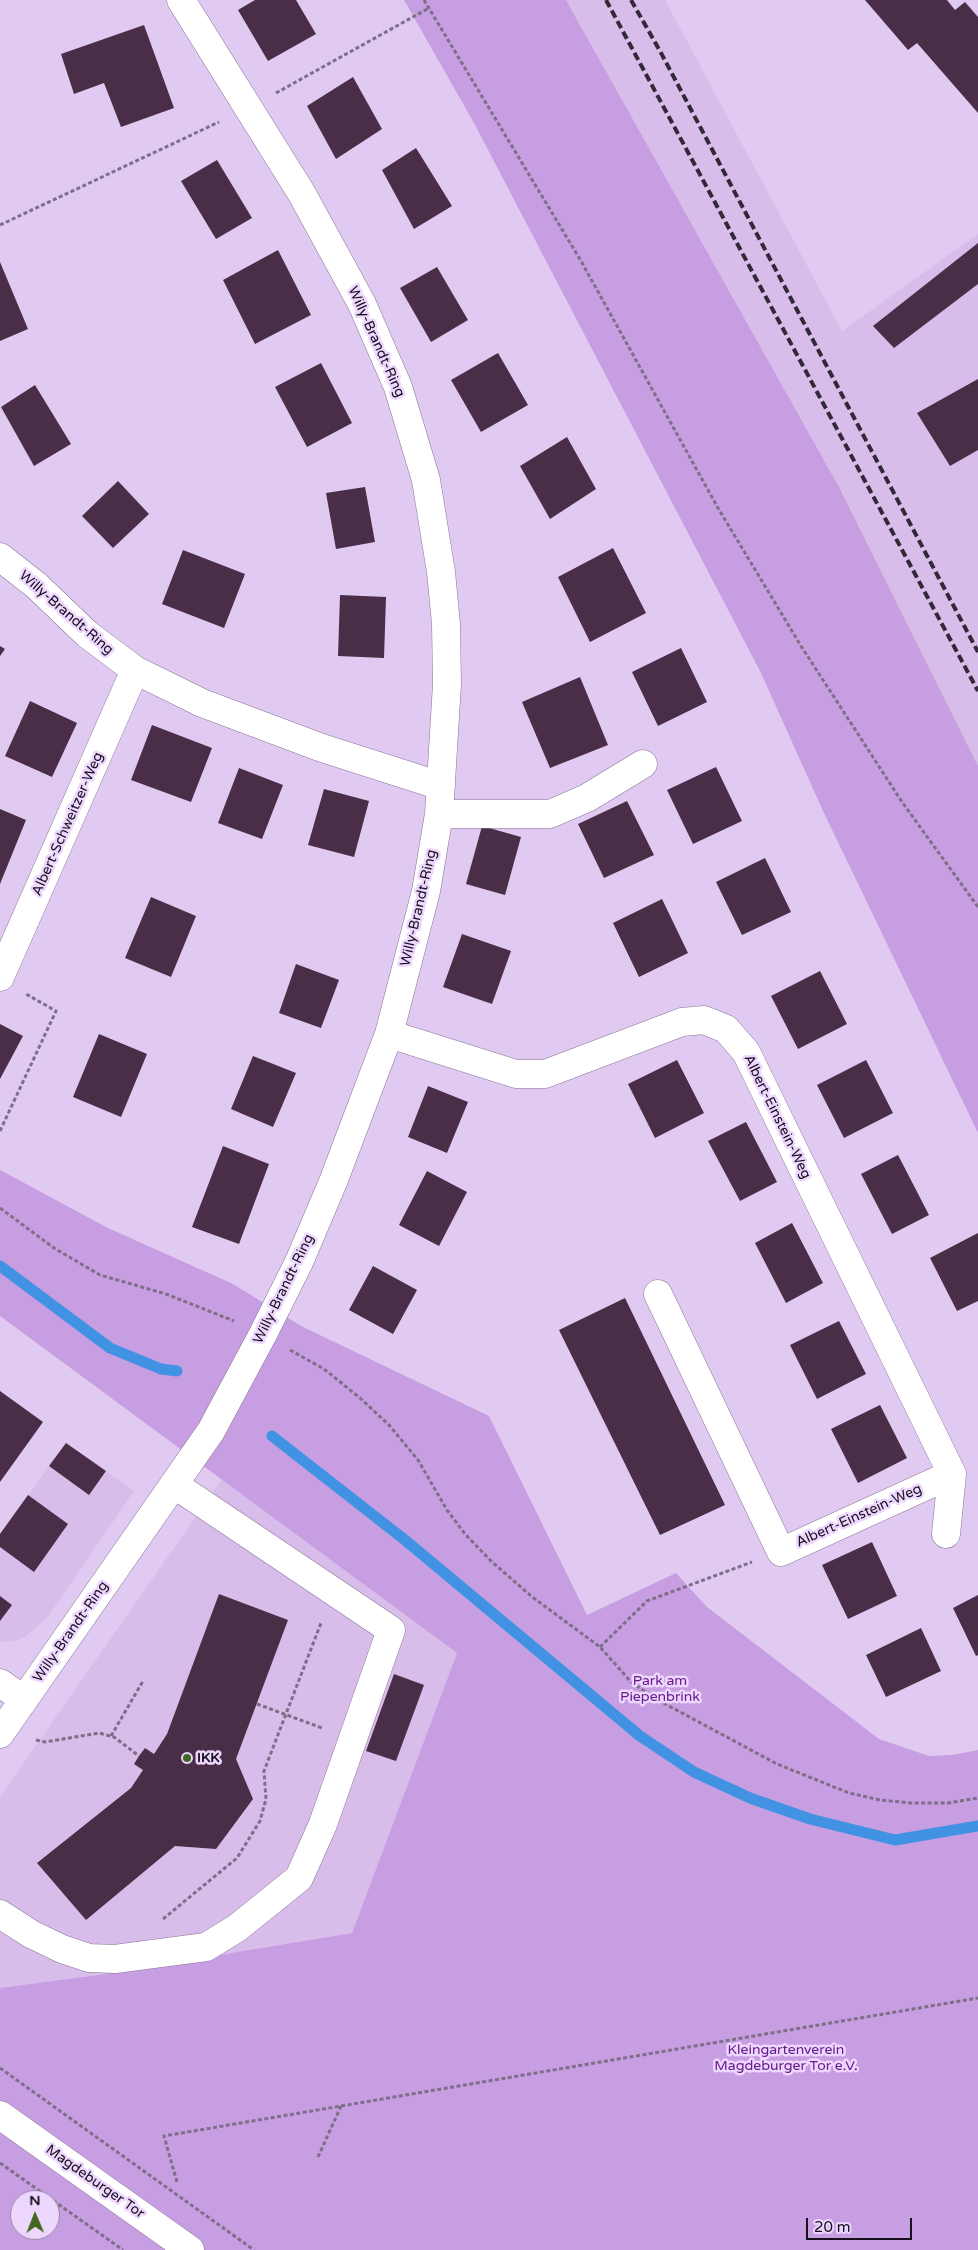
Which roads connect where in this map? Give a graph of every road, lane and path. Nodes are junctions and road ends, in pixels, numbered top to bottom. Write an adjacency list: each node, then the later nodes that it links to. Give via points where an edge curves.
1 (180, 0): 6 (street, Willy-Brandt-Ring, via 302,194 362,304 398,387 426,480 441,572 447,684)
2 (424, 0): 8 (path, via 581,262 713,499 801,646 902,802)
3 (0, 557): 4 (street, Willy-Brandt-Ring, via 38,586 87,634)
4 (135, 670): 6 (street, Willy-Brandt-Ring, via 202,703 322,748); 9 (street, Albert-Schweitzer-Weg)
5 (643, 764): 7 (street, via 587,798 550,814)
6 (440, 786): 7 (street, Willy-Brandt-Ring)
7 (439, 814): 11 (street, Willy-Brandt-Ring, via 426,890)
8 (978, 907)
9 (0, 977)
10 (24, 992): 12 (path, via 56,1011)
11 (389, 1034): 15 (street, Willy-Brandt-Ring, via 333,1182 299,1262); 16 (street, Albert-Einstein-Weg, via 516,1074 545,1074 682,1022 704,1020 726,1029 746,1052)
12 (0, 1131)
13 (0, 1208): 15 (path, via 54,1248 100,1275 166,1294)
14 (658, 1294): 19 (street, Albert-Einstein-Weg)
15 (263, 1334): 17 (street, Willy-Brandt-Ring, via 211,1431); 21 (path, via 324,1369 360,1398 389,1425 418,1460 447,1510 484,1555 531,1596)
16 (952, 1474): 18 (street); 19 (street, Albert-Einstein-Weg)
17 (175, 1485): 20 (street); 24 (street, Willy-Brandt-Ring)
18 (946, 1534)
19 (781, 1552): 21 (path, via 647,1601)
20 (333, 1591): 26 (path); 29 (street, via 391,1630)
21 (600, 1647): 31 (path, via 631,1682 656,1700 786,1768 849,1793 880,1800 939,1803)
22 (143, 1681): 28 (path)
23 (0, 1683): 24 (street)
24 (23, 1699): 27 (street, Willy-Brandt-Ring)
25 (257, 1704): 26 (path)
26 (286, 1714): 29 (path); 33 (path, via 264,1771 265,1809 242,1851)
27 (1, 1733): 28 (path, via 45,1742 99,1733)
28 (111, 1736): 30 (path)
29 (352, 1740): 32 (street, via 300,1878 237,1928 206,1947 115,1959 89,1958 31,1934)
30 (139, 1756)
31 (978, 1798)
32 (0, 1914)
33 (160, 1921)
34 (978, 1998): 36 (path)
35 (0, 2068): 43 (path)
36 (341, 2106): 38 (path); 40 (path, via 164,2136)
37 (0, 2115): 42 (street, Magdeburger Tor)
38 (318, 2158)
39 (0, 2162): 41 (path)
40 (177, 2182)
41 (124, 2250)
42 (190, 2250)
43 (254, 2250)

